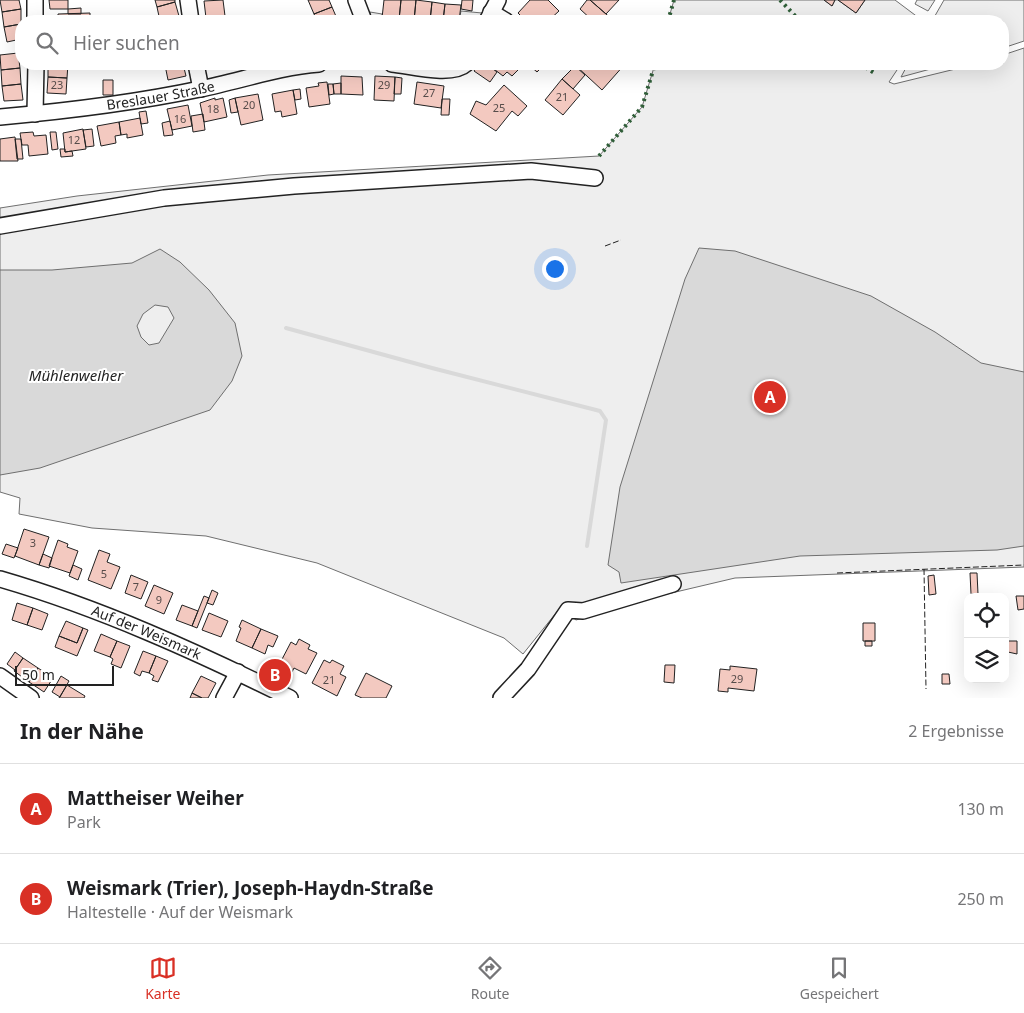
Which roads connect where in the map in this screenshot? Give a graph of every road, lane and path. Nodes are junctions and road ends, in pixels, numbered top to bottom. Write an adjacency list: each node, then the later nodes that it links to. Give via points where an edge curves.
1 (35, 0): 4 (street)
2 (188, 0): 5 (street)
3 (356, 0): 6 (street)
4 (36, 15)
5 (190, 15)
6 (362, 15)
7 (36, 70): 11 (street)
8 (197, 70): 10 (street)
9 (281, 70): 10 (street, Breslauer Straße)
10 (201, 89): 11 (street, Breslauer Straße, via 94,108)
11 (35, 114): 12 (street, Breslauer Straße)
12 (0, 117)
13 (595, 178): 14 (street, via 531,171 294,186 164,198)
14 (0, 226)
15 (0, 579): 17 (street, Auf der Weismark, via 45,592)
16 (673, 584): 22 (street, via 583,611 568,610 528,668)
17 (238, 672): 20 (street); 21 (street, Auf der Weismark)
18 (0, 676): 19 (street)
19 (31, 698)
20 (224, 698)
21 (290, 698)
22 (501, 698)

